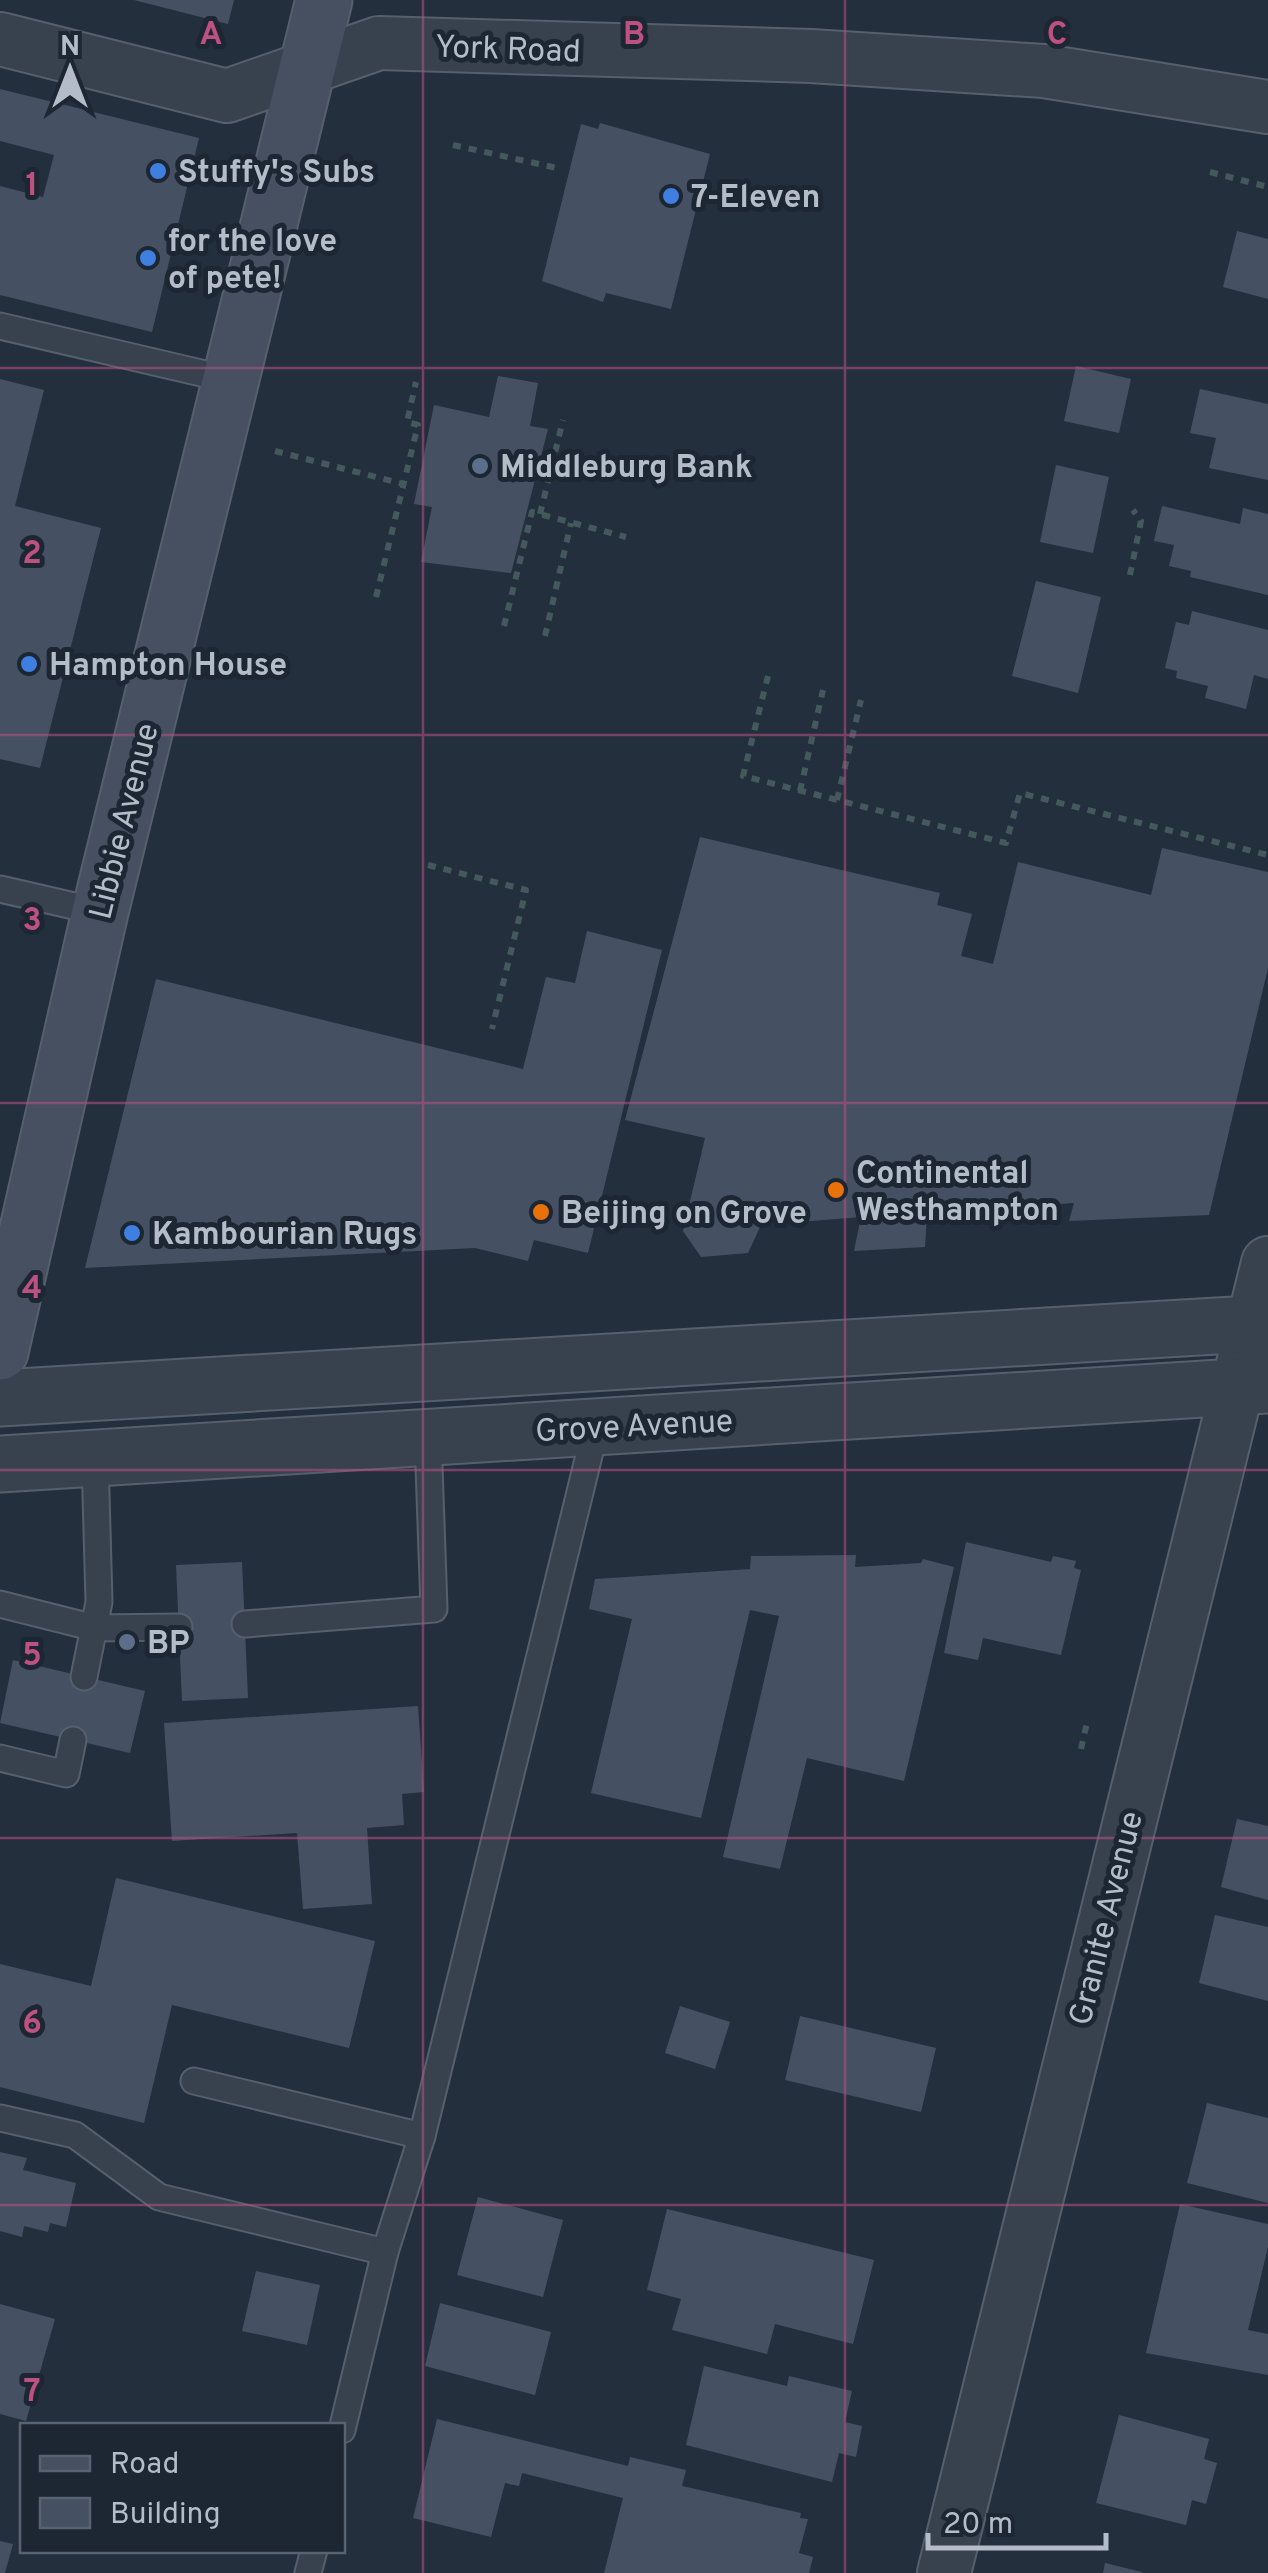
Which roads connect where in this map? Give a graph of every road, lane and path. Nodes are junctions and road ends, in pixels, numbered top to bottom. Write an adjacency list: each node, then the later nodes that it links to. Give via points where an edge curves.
1 (324, 0): 3 (main road, Libbie Avenue)
2 (0, 39): 3 (street, York Road, via 227,96)
3 (308, 66): 4 (street, York Road, via 374,43 811,56 1044,71); 10 (main road, Libbie Avenue)
4 (1268, 107)
5 (454, 145): 6 (path)
6 (557, 168)
7 (1210, 172): 8 (path)
8 (1268, 187)
9 (0, 326): 10 (lane)
10 (231, 380): 31 (main road, Libbie Avenue)
11 (416, 382): 14 (path, via 407,422 418,425)
12 (563, 420): 16 (path)
13 (275, 451): 14 (path)
14 (404, 484): 20 (path)
15 (1134, 510): 19 (path, via 1140,521)
16 (540, 514): 17 (path); 21 (path, via 532,512)
17 (572, 523): 18 (path); 22 (path)
18 (626, 537)
19 (1130, 575)
20 (376, 596)
21 (504, 626)
22 (545, 636)
23 (768, 676): 26 (path, via 744,776)
24 (823, 690): 26 (path)
25 (862, 700): 27 (path)
26 (800, 791): 27 (path)
27 (837, 800): 28 (path, via 1006,843 1020,793)
28 (1268, 854)
29 (428, 865): 32 (path, via 526,890)
30 (0, 889): 31 (lane)
31 (100, 912): 35 (main road, Libbie Avenue)
32 (492, 1029)
33 (1268, 1263): 34 (street, Granite Avenue)
34 (1260, 1323): 36 (street, Granite Avenue); 37 (street, Grove Avenue)
35 (0, 1352)
36 (1252, 1387): 38 (street, Grove Avenue); 56 (street, Granite Avenue)
37 (0, 1398)
38 (596, 1428): 39 (street, Grove Avenue); 53 (lane)
39 (428, 1438): 40 (street, Grove Avenue); 43 (lane, via 434,1609)
40 (96, 1458): 41 (street, Grove Avenue); 45 (lane, via 101,1539)
41 (0, 1464)
42 (0, 1604): 45 (lane)
43 (245, 1624)
44 (179, 1627): 45 (lane)
45 (94, 1628): 46 (lane)
46 (84, 1677)
47 (1088, 1718): 49 (path)
48 (73, 1740): 50 (lane, via 66,1774)
49 (1081, 1748)
50 (0, 1758)
51 (194, 2082): 53 (lane)
52 (0, 2118): 54 (lane, via 75,2136 159,2197)
53 (422, 2136): 54 (lane)
54 (384, 2252): 55 (lane)
55 (344, 2423)
56 (944, 2573)

